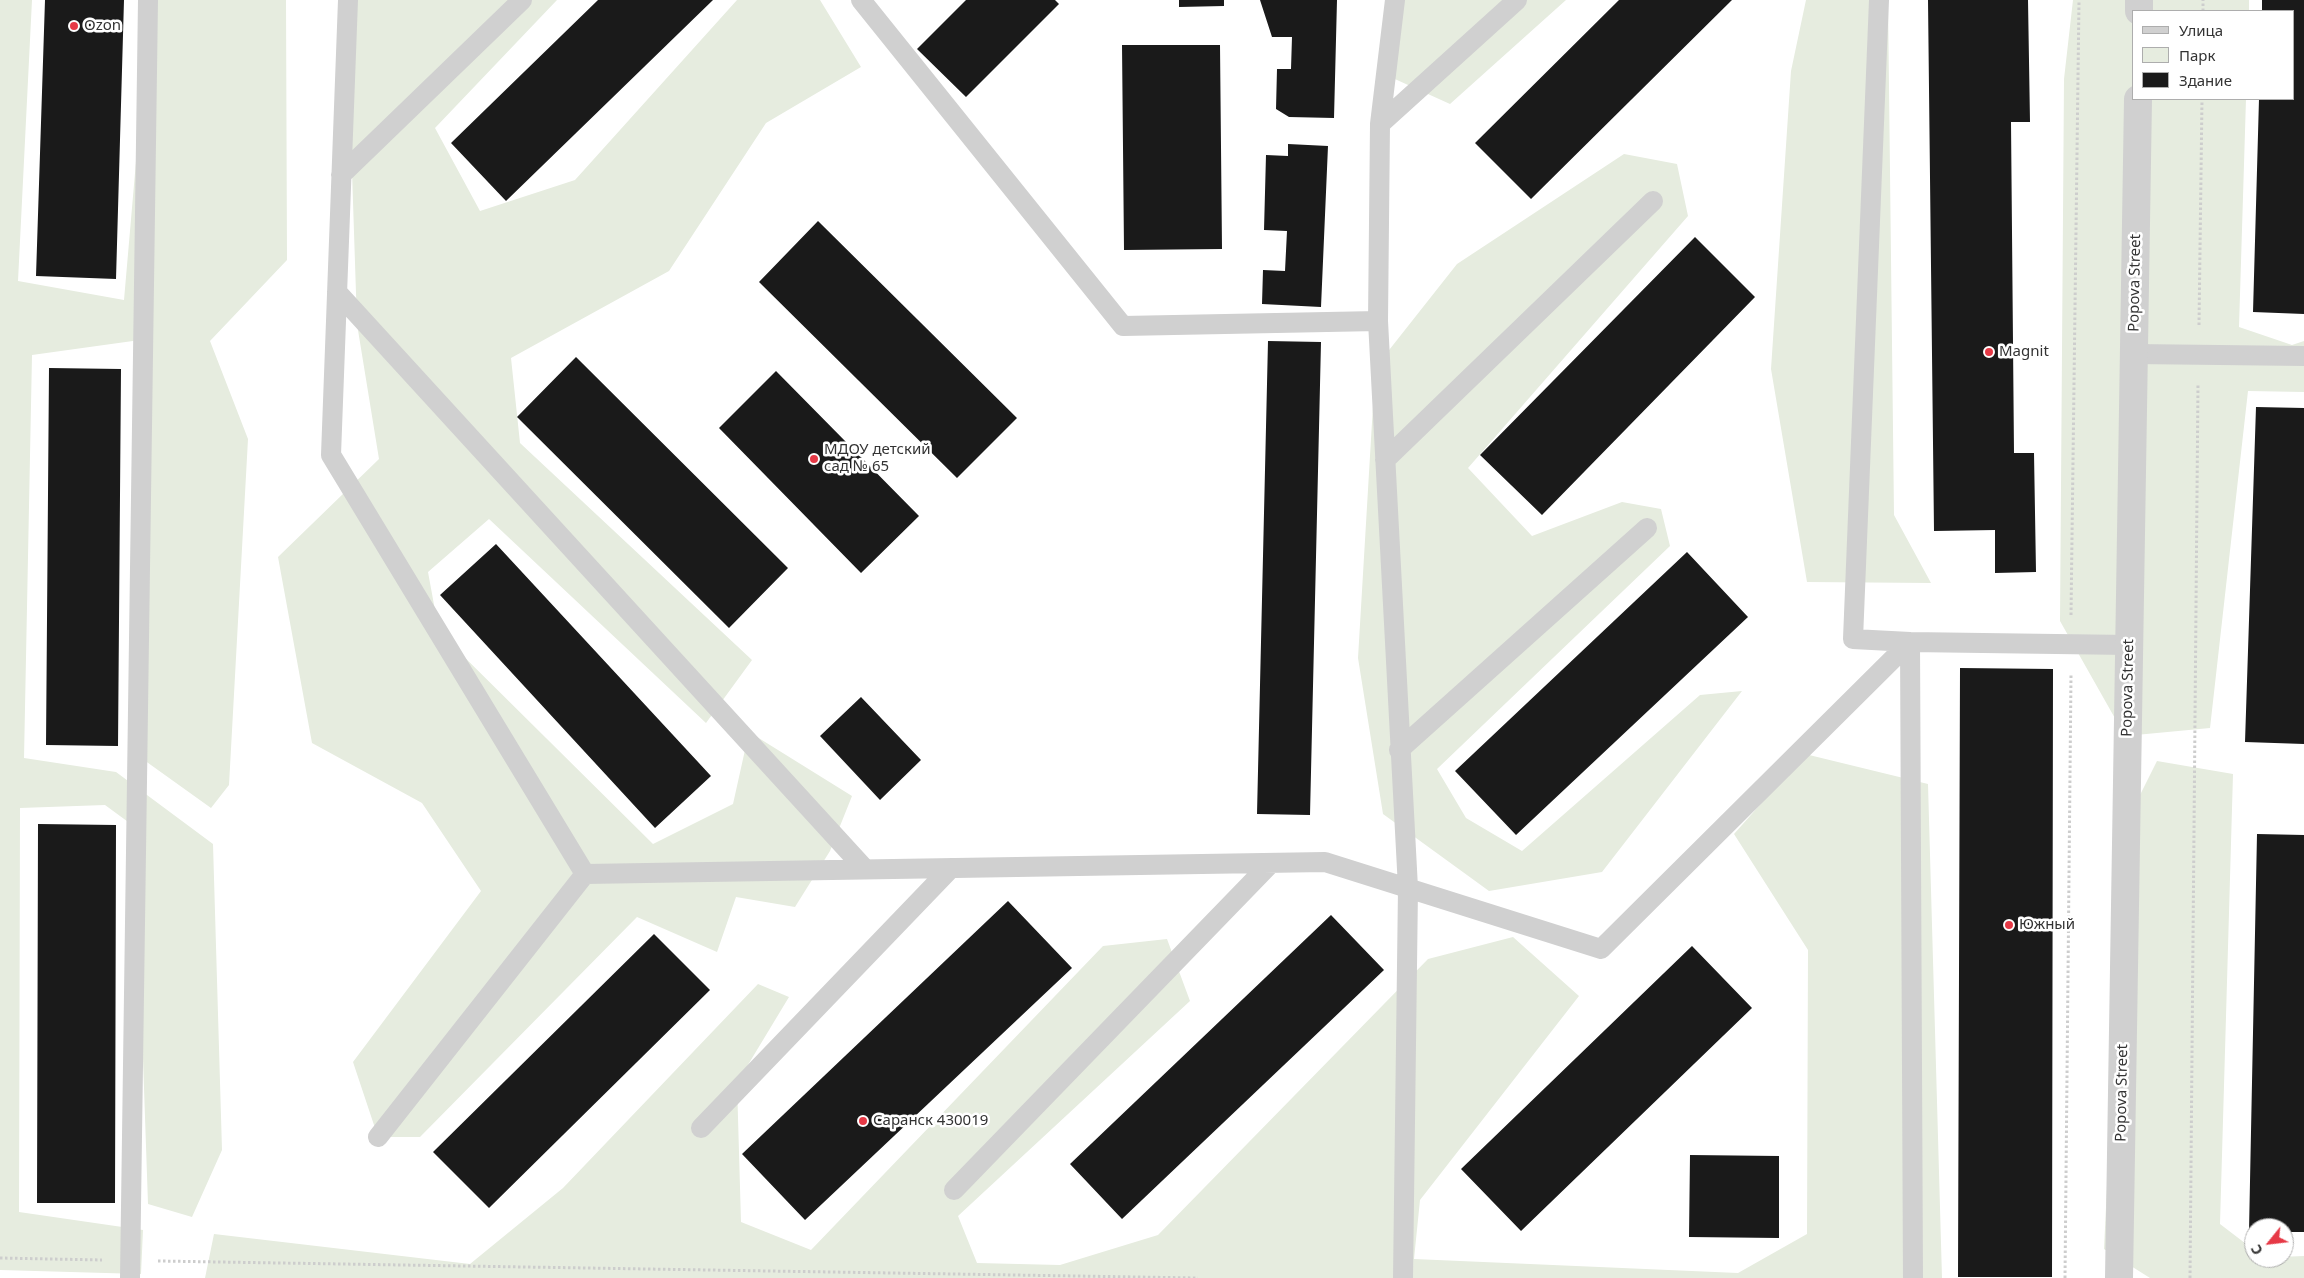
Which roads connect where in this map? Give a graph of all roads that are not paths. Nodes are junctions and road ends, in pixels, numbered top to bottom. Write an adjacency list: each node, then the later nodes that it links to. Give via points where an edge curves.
1 (148, 0): 29 (lane)
2 (348, 0): 10 (lane)
3 (522, 0): 10 (lane)
4 (861, 0): 13 (lane, via 1123,326)
5 (1395, 0): 9 (lane)
6 (1517, 0): 9 (lane)
7 (1879, 0): 18 (lane, via 1853,639)
8 (2138, 100): 14 (street, Popova Street)
9 (1380, 124): 13 (lane)
10 (341, 175): 12 (lane)
11 (1653, 202): 16 (lane)
12 (337, 292): 23 (lane); 24 (lane, via 330,455)
13 (1378, 321): 16 (lane)
14 (2134, 354): 15 (lane); 19 (street, Popova Street)
15 (2304, 356)
16 (1385, 460): 20 (lane)
17 (1647, 528): 20 (lane)
18 (1910, 642): 19 (lane); 25 (lane, via 1601,949); 31 (lane)
19 (2129, 645): 32 (street, Popova Street)
20 (1400, 750): 25 (lane)
21 (1271, 863): 22 (lane); 25 (lane, via 1326,862); 28 (lane)
22 (951, 868): 23 (lane); 26 (lane)
23 (865, 869): 24 (lane)
24 (585, 874): 27 (lane)
25 (1408, 888): 30 (lane)
26 (700, 1128)
27 (378, 1137)
28 (954, 1190)
29 (130, 1269)
30 (1403, 1278)
31 (1912, 1278)
32 (2119, 1278)

